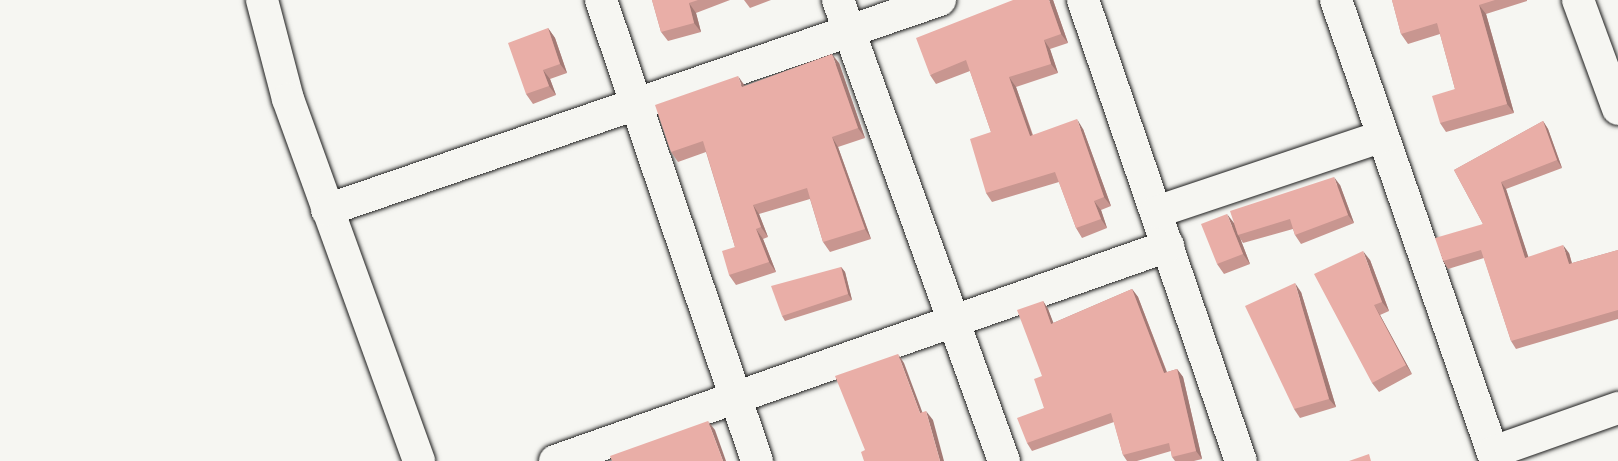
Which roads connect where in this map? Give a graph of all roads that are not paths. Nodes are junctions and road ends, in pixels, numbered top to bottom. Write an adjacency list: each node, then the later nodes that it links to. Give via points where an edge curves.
1 (262, 0): 13 (street, via 288,99)
2 (601, 0): 10 (street)
3 (838, 0): 8 (street)
4 (940, 0): 8 (street)
5 (1083, 0): 14 (street)
6 (1336, 0): 12 (street)
7 (1578, 0): 9 (street)
8 (849, 32): 10 (street); 16 (street)
9 (1611, 66): 11 (street)
10 (636, 102): 13 (street); 17 (street)
11 (1618, 109)
12 (1383, 136): 14 (street); 19 (street)
13 (327, 210): 20 (street)
14 (1156, 212): 15 (street)
15 (1168, 246): 16 (street); 24 (street)
16 (953, 320): 17 (street); 23 (street)
17 (735, 396): 21 (street); 22 (street)
18 (1618, 408): 19 (street)
19 (1495, 456)
20 (419, 461)
21 (555, 461)
22 (757, 461)
23 (1004, 461)
24 (1241, 461)

